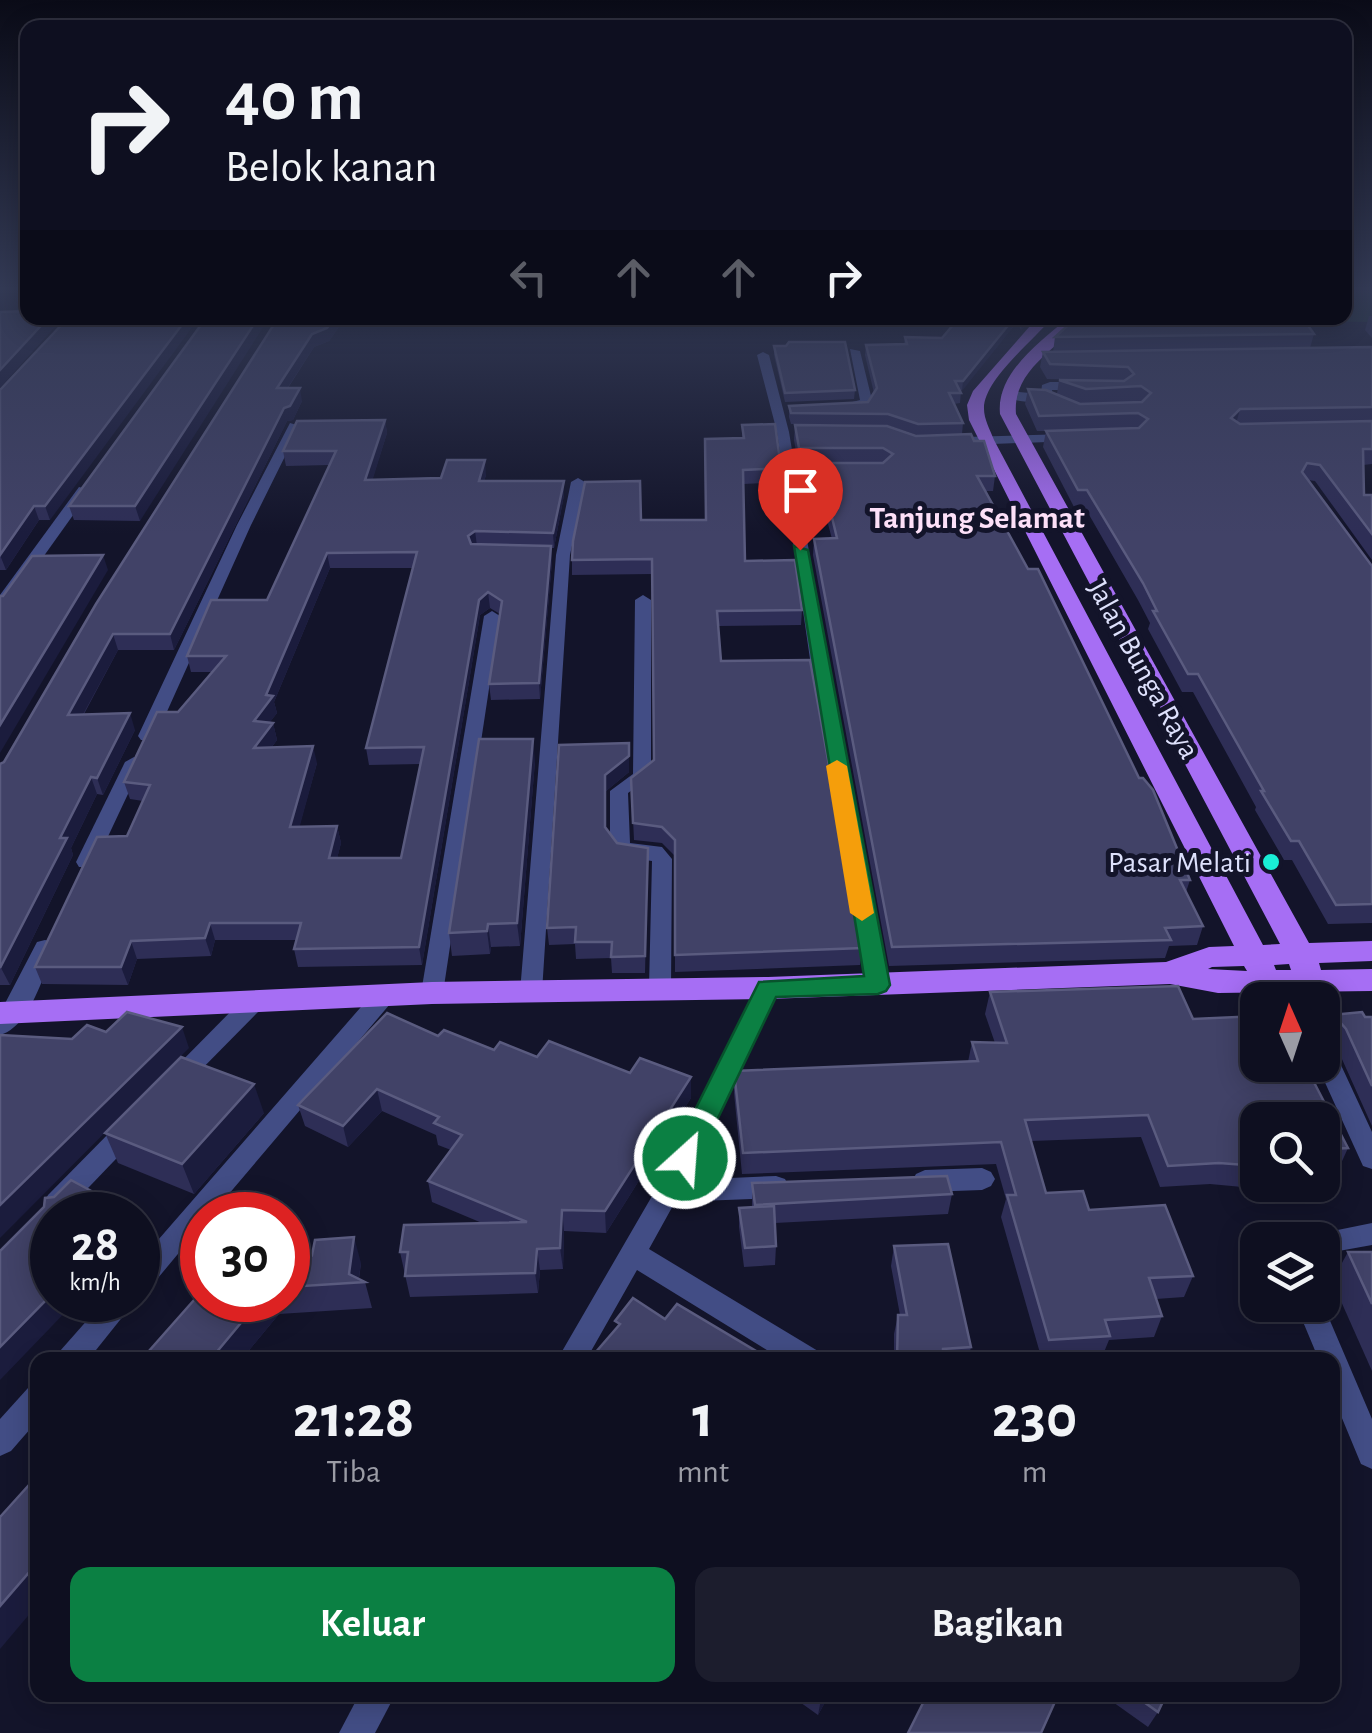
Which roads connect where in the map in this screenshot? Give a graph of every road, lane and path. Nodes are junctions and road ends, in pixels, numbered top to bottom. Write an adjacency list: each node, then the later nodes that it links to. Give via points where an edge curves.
1 (768, 372): 10 (street)
2 (859, 372): 9 (street, via 863,406)
3 (997, 372): 15 (main road, Jalan Bunga Raya, via 976,402)
4 (1028, 372): 6 (main road)
5 (1104, 387): 7 (street, via 1050,386)
6 (1007, 394): 7 (street); 13 (main road, Jalan Bunga Raya, via 1004,404)
7 (1048, 398): 8 (street)
8 (1060, 408)
9 (836, 409)
10 (778, 410): 11 (street); 27 (street, via 791,432 798,471 832,744)
11 (797, 410)
12 (294, 426): 22 (street)
13 (1018, 438): 14 (street); 15 (street); 25 (main road, Jalan Bunga Raya)
14 (1077, 438)
15 (985, 440): 16 (street); 25 (main road, Jalan Bunga Raya)
16 (950, 442)
17 (92, 479): 20 (street)
18 (578, 482): 30 (street, via 562,555)
19 (643, 600): 28 (street, via 642,772 619,791 620,843 625,851 662,858)
20 (0, 606)
21 (492, 616): 31 (street)
22 (82, 871)
23 (56, 924): 34 (street)
24 (1372, 951): 25 (main road)
25 (1288, 978): 26 (main road); 27 (main road, via 1218,982 1170,972)
26 (1372, 980)
27 (878, 985): 29 (main road)
28 (660, 987): 29 (main road); 30 (main road)
29 (768, 988): 41 (street)
30 (531, 992): 31 (main road)
31 (432, 993): 32 (main road)
32 (382, 998): 33 (main road); 45 (street)
33 (256, 1001): 34 (main road); 40 (street)
34 (4, 1018)
35 (1337, 1082): 36 (street)
36 (1372, 1159)
37 (982, 1179): 38 (street)
38 (906, 1182)
39 (810, 1185): 41 (street)
40 (68, 1192)
41 (668, 1192): 44 (street)
42 (1372, 1234): 43 (street)
43 (1340, 1240)
44 (632, 1253): 49 (street); 50 (street)
45 (160, 1256)
46 (103, 1322): 48 (street)
47 (1317, 1322): 51 (street)
48 (77, 1352)
49 (576, 1352)
50 (795, 1352)
51 (1330, 1352)
52 (1340, 1377): 55 (street)
53 (30, 1407): 54 (street)
54 (0, 1441)
55 (1372, 1454)
56 (374, 1702): 57 (street)
57 (356, 1733)

